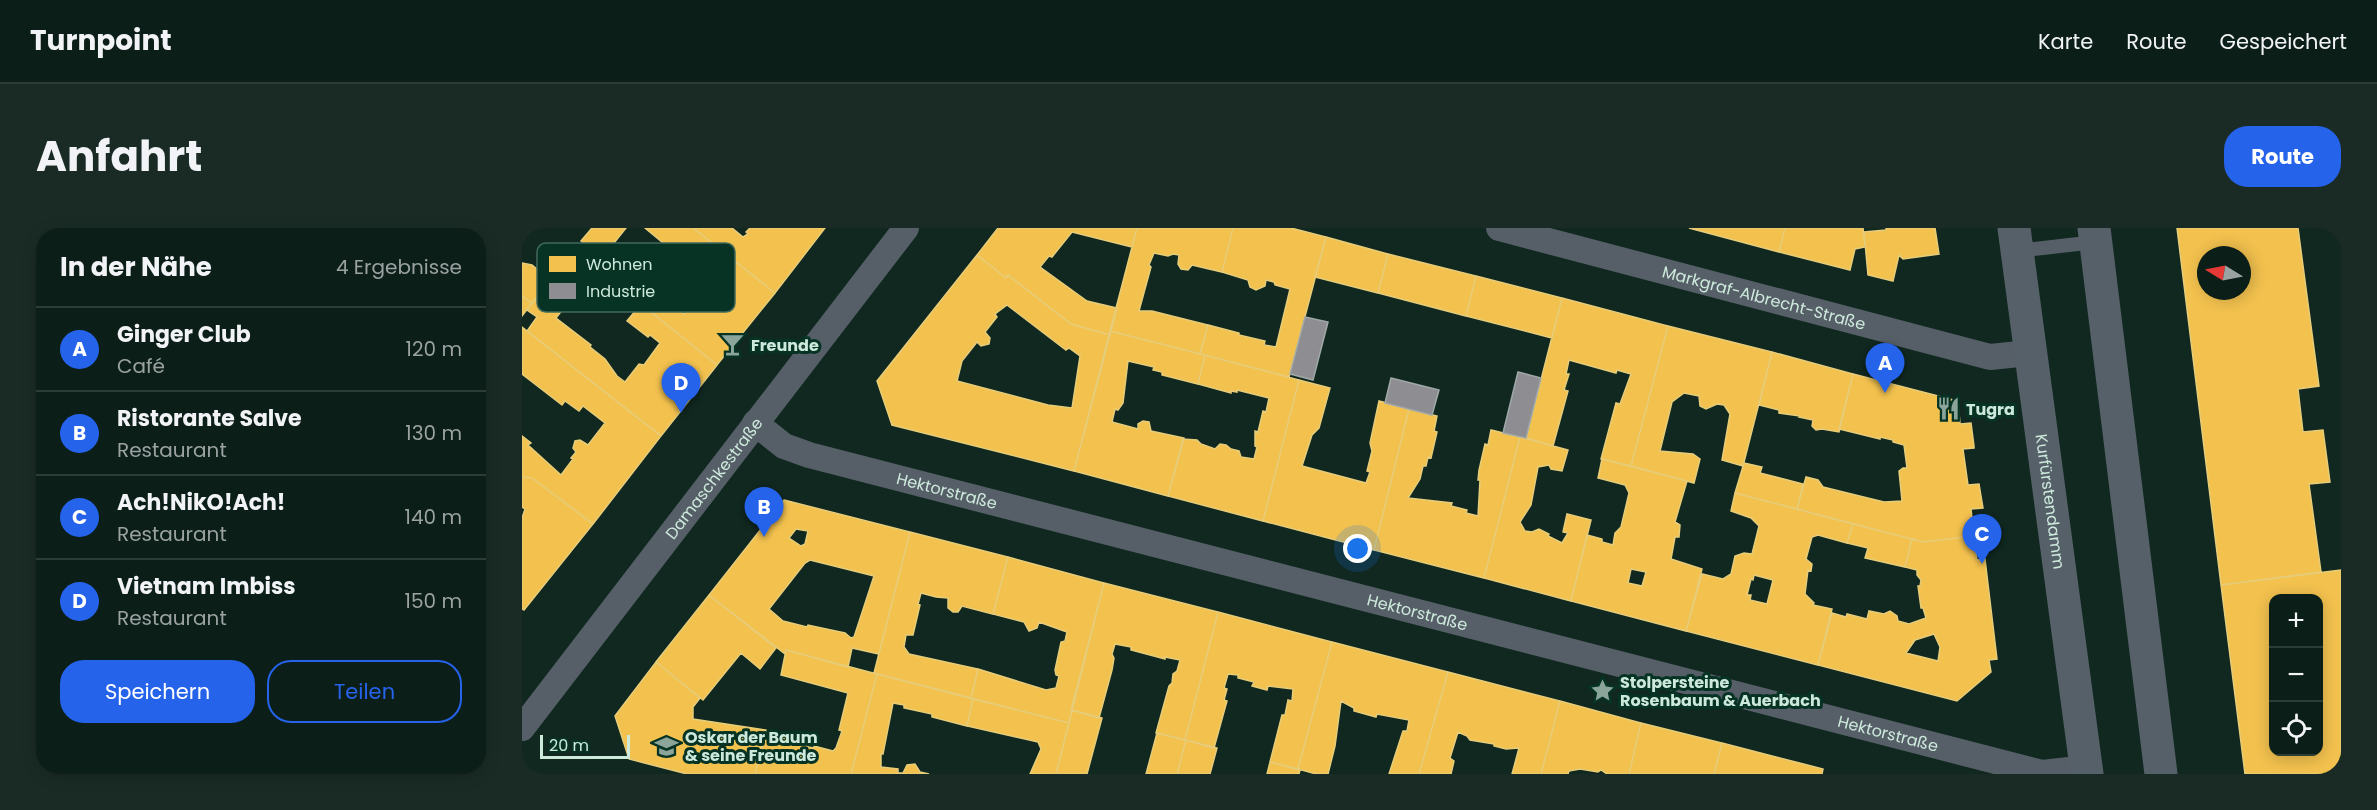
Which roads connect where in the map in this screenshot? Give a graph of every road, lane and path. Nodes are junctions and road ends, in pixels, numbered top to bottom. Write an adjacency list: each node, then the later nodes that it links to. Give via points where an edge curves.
1 (906, 228): 6 (street, Damaschkestraße)
2 (1499, 228): 5 (street, Markgraf-Albrecht-Straße, via 1990,357)
3 (2095, 235): 4 (lane); 9 (main road)
4 (2015, 240): 5 (main road, Kurfürstendamm)
5 (2029, 353): 8 (main road, Kurfürstendamm)
6 (755, 423): 7 (street, Damaschkestraße); 8 (street, Hektorstraße, via 784,446 809,455 2042,773)
7 (523, 727)
8 (2087, 771)
9 (2161, 774)

